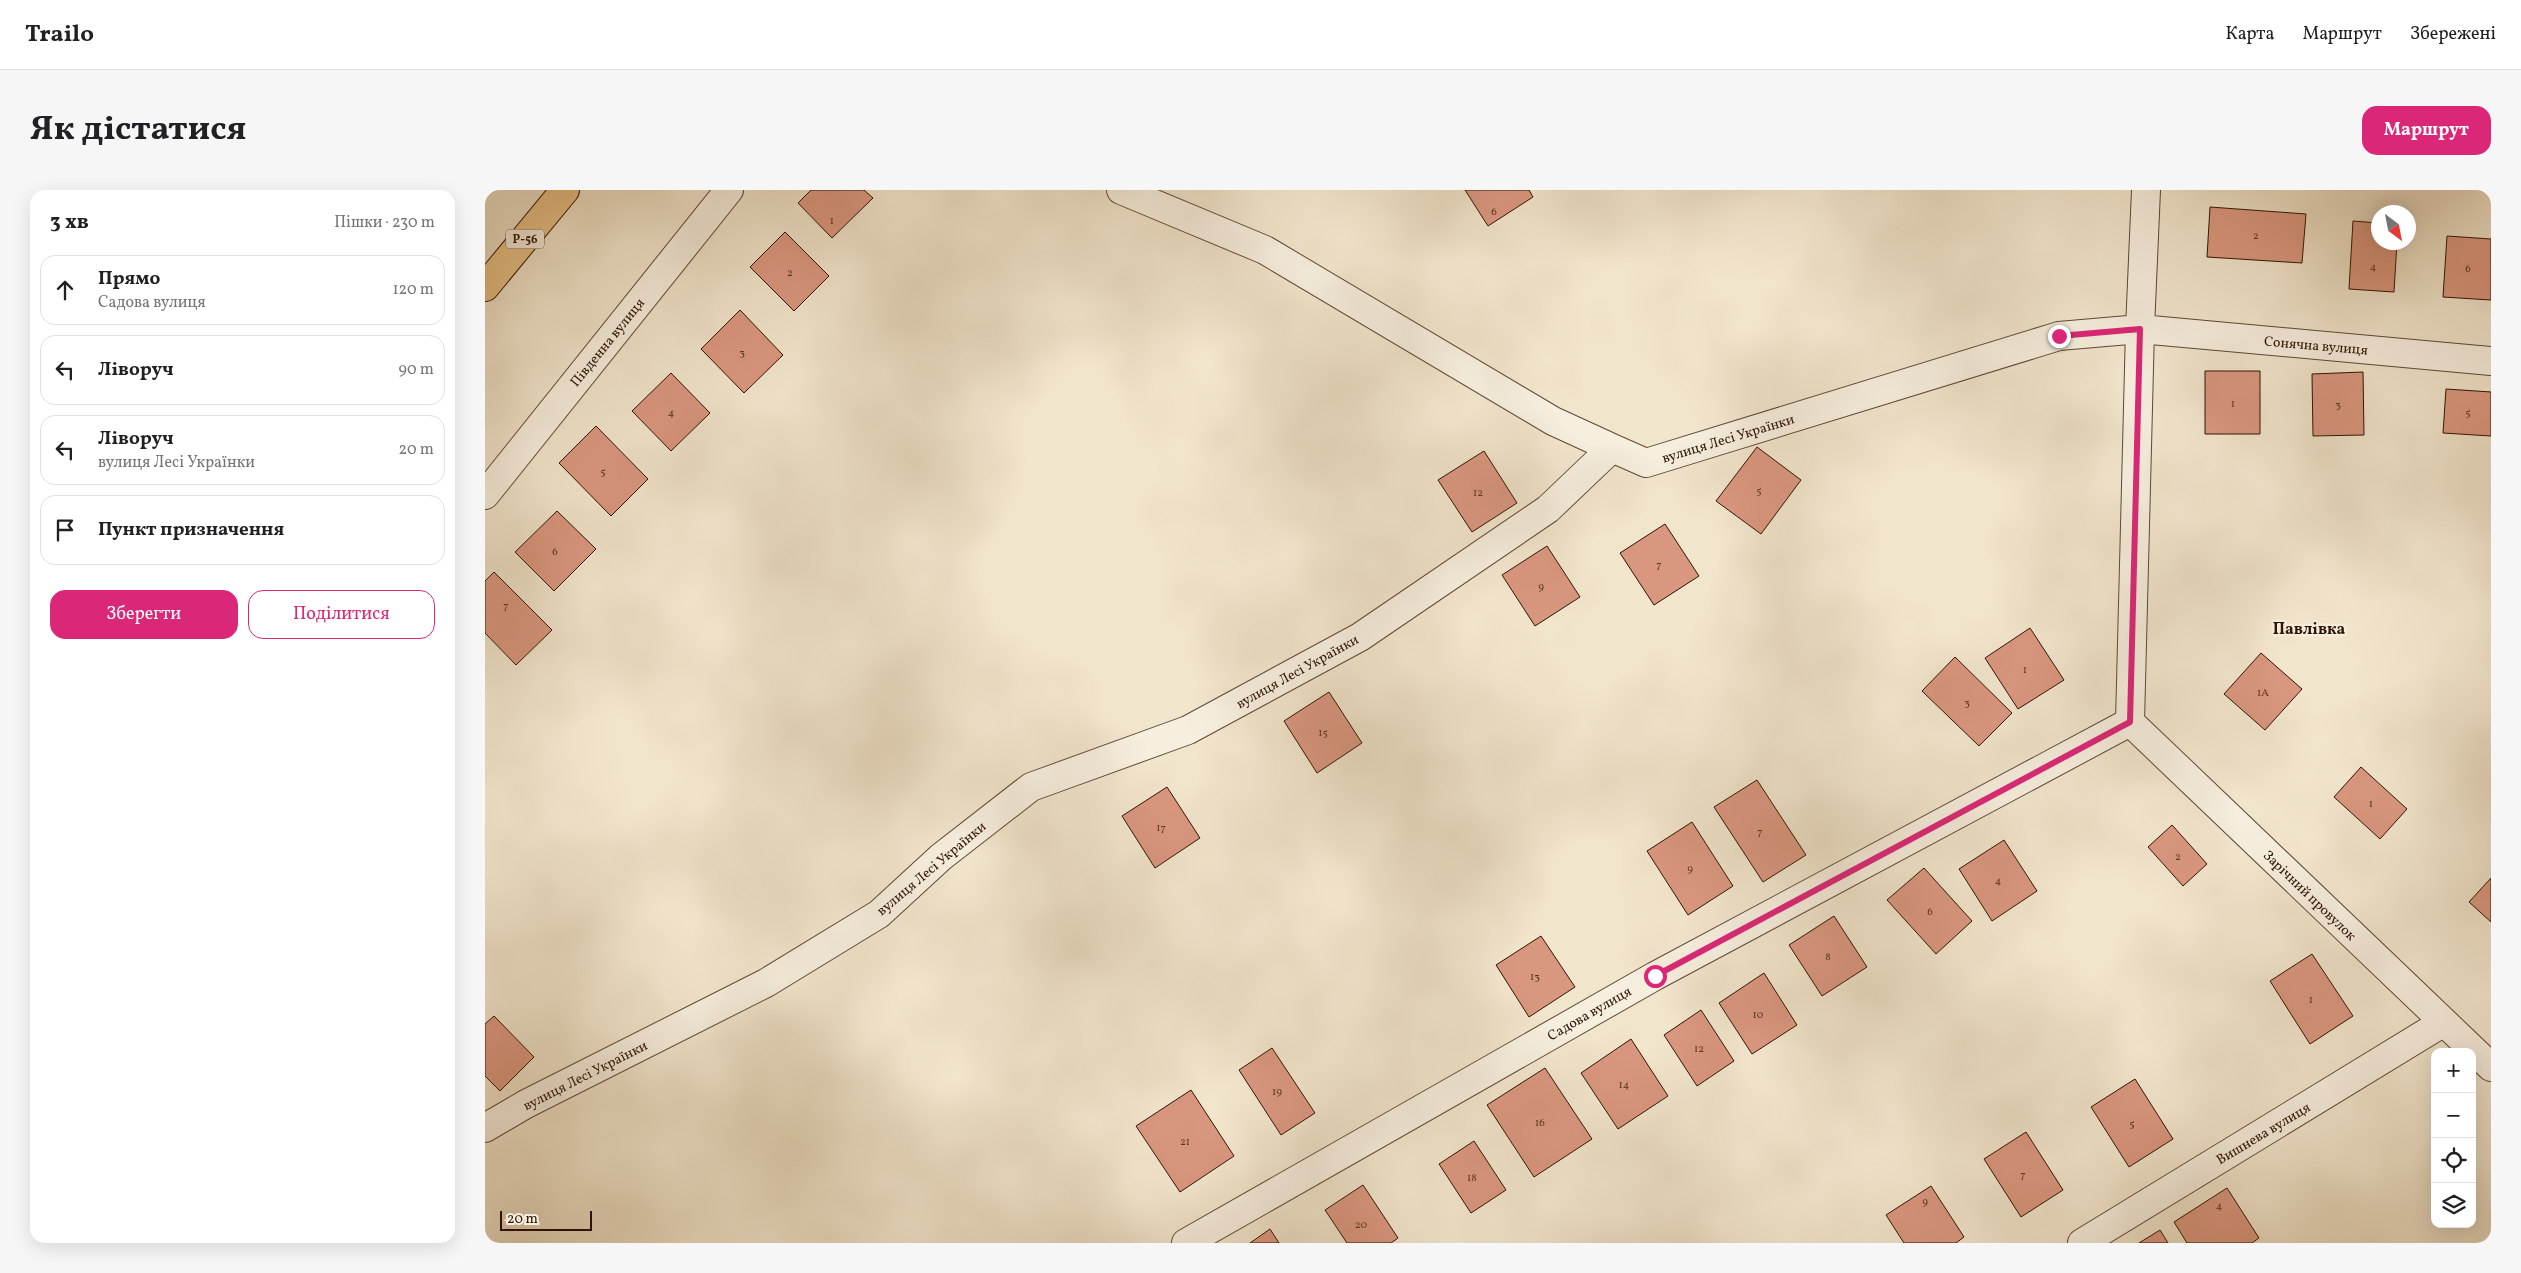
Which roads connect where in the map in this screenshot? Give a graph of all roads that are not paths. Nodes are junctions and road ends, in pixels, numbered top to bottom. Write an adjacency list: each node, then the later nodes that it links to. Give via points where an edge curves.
1 (565, 190): 5 (main road, Р-56)
2 (729, 190): 9 (street, Південна вулиця)
3 (1121, 190): 8 (street, via 1265,250 1553,421)
4 (2147, 190): 6 (street)
5 (485, 287)
6 (2140, 329): 7 (street, Сонячна вулиця); 8 (street, вулиця Лесі Українки, via 2059,336 1646,463); 10 (street)
7 (2491, 361)
8 (1612, 448): 13 (street, вулиця Лесі Українки, via 1548,509 1360,637 1188,730 1031,787 941,857 879,914 766,983 526,1104)
9 (485, 494)
10 (2130, 722): 11 (street, Зарічний провулок); 14 (street, Садова вулиця, via 1655,976)
11 (2444, 1022): 12 (street, Зарічний провулок); 15 (street, Вишнева вулиця)
12 (2491, 1067)
13 (485, 1128)
14 (1186, 1243)
15 (2082, 1243)

